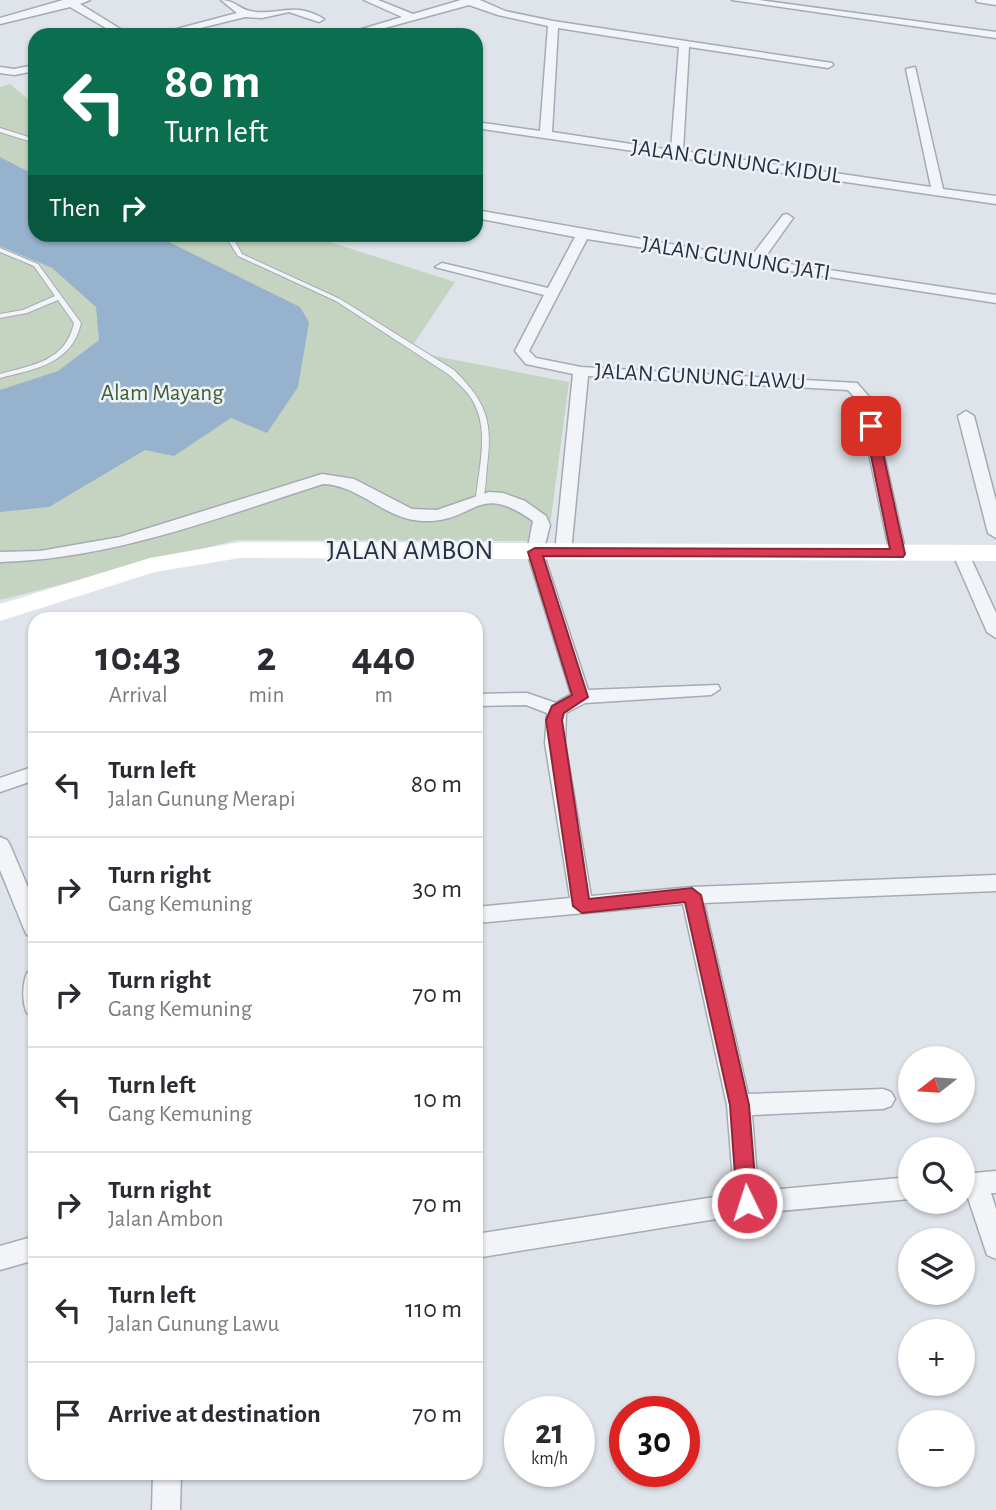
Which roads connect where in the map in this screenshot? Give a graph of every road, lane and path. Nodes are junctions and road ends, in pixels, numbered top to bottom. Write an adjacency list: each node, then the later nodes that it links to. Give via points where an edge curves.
1 (85, 0): 7 (street)
2 (226, 0): 9 (street)
3 (369, 0): 10 (street)
4 (737, 0): 17 (street)
5 (981, 0): 8 (street)
6 (470, 1): 10 (street); 13 (street)
7 (68, 2): 12 (street); 14 (street)
8 (996, 2)
9 (246, 14): 11 (street, via 296,9); 15 (street)
10 (414, 18): 16 (street)
11 (318, 19)
12 (0, 21)
13 (552, 24): 18 (street); 27 (street)
14 (113, 28)
15 (188, 28)
16 (375, 28)
17 (996, 35)
18 (682, 43): 19 (street); 29 (street)
19 (828, 65)
20 (28, 69): 23 (street)
21 (911, 69): 30 (street)
22 (0, 70): 23 (street)
23 (14, 72): 24 (street)
24 (0, 83)
25 (483, 126): 27 (street, JALAN GUNUNG KIDUL)
26 (0, 130): 28 (lane)
27 (546, 136): 29 (street, JALAN GUNUNG KIDUL)
28 (28, 139)
29 (677, 154): 30 (street, JALAN GUNUNG KIDUL)
30 (938, 192): 31 (street, JALAN GUNUNG KIDUL)
31 (996, 200)
32 (483, 215): 34 (street, JALAN GUNUNG JATI)
33 (787, 218): 37 (street)
34 (583, 234): 37 (street, JALAN GUNUNG JATI); 39 (street)
35 (232, 242): 46 (lane, via 240,256 338,300 468,386 487,421)
36 (0, 250): 40 (lane, via 36,265)
37 (754, 262): 41 (street, JALAN GUNUNG JATI)
38 (442, 267): 39 (street)
39 (553, 293): 43 (street, JALAN GUNUNG LAWU, via 522,351 531,361)
40 (59, 297): 42 (lane, via 24,312); 44 (lane, via 78,323 70,346 48,361)
41 (996, 299)
42 (0, 316)
43 (581, 371): 49 (street); 52 (street, JALAN GUNUNG LAWU, via 852,386 865,400)
44 (0, 376)
45 (966, 416): 47 (street)
46 (480, 497): 48 (street, via 496,496 541,519); 53 (street, via 421,516 392,506 362,487 322,479 132,540 91,549)
47 (996, 533)
48 (535, 552): 49 (street, JALAN AMBON); 54 (street, JALAN AMBON, via 223,551); 57 (street)
49 (563, 552): 52 (street, JALAN AMBON)
50 (960, 552): 51 (street, JALAN AMBON); 52 (street, JALAN AMBON); 55 (street)
51 (996, 553)
52 (898, 554)
53 (0, 557)
54 (0, 612)
55 (996, 632)
56 (711, 689): 57 (street)
57 (581, 697): 59 (street)
58 (483, 700): 59 (street, via 527,699)
59 (557, 710): 65 (street, via 555,743)
60 (28, 775): 61 (street)
61 (0, 785)
62 (0, 845): 66 (street)
63 (996, 883): 64 (street)
64 (692, 895): 65 (street); 69 (street)
65 (582, 906): 67 (street)
66 (28, 912)
67 (483, 914)
68 (883, 1099): 69 (street)
69 (739, 1105): 72 (street)
70 (978, 1183): 74 (street)
71 (898, 1189): 72 (street)
72 (747, 1203): 73 (street)
73 (483, 1245)
74 (996, 1247)
75 (28, 1250): 76 (street)
76 (0, 1258)
77 (167, 1480): 78 (street)
78 (166, 1510)

